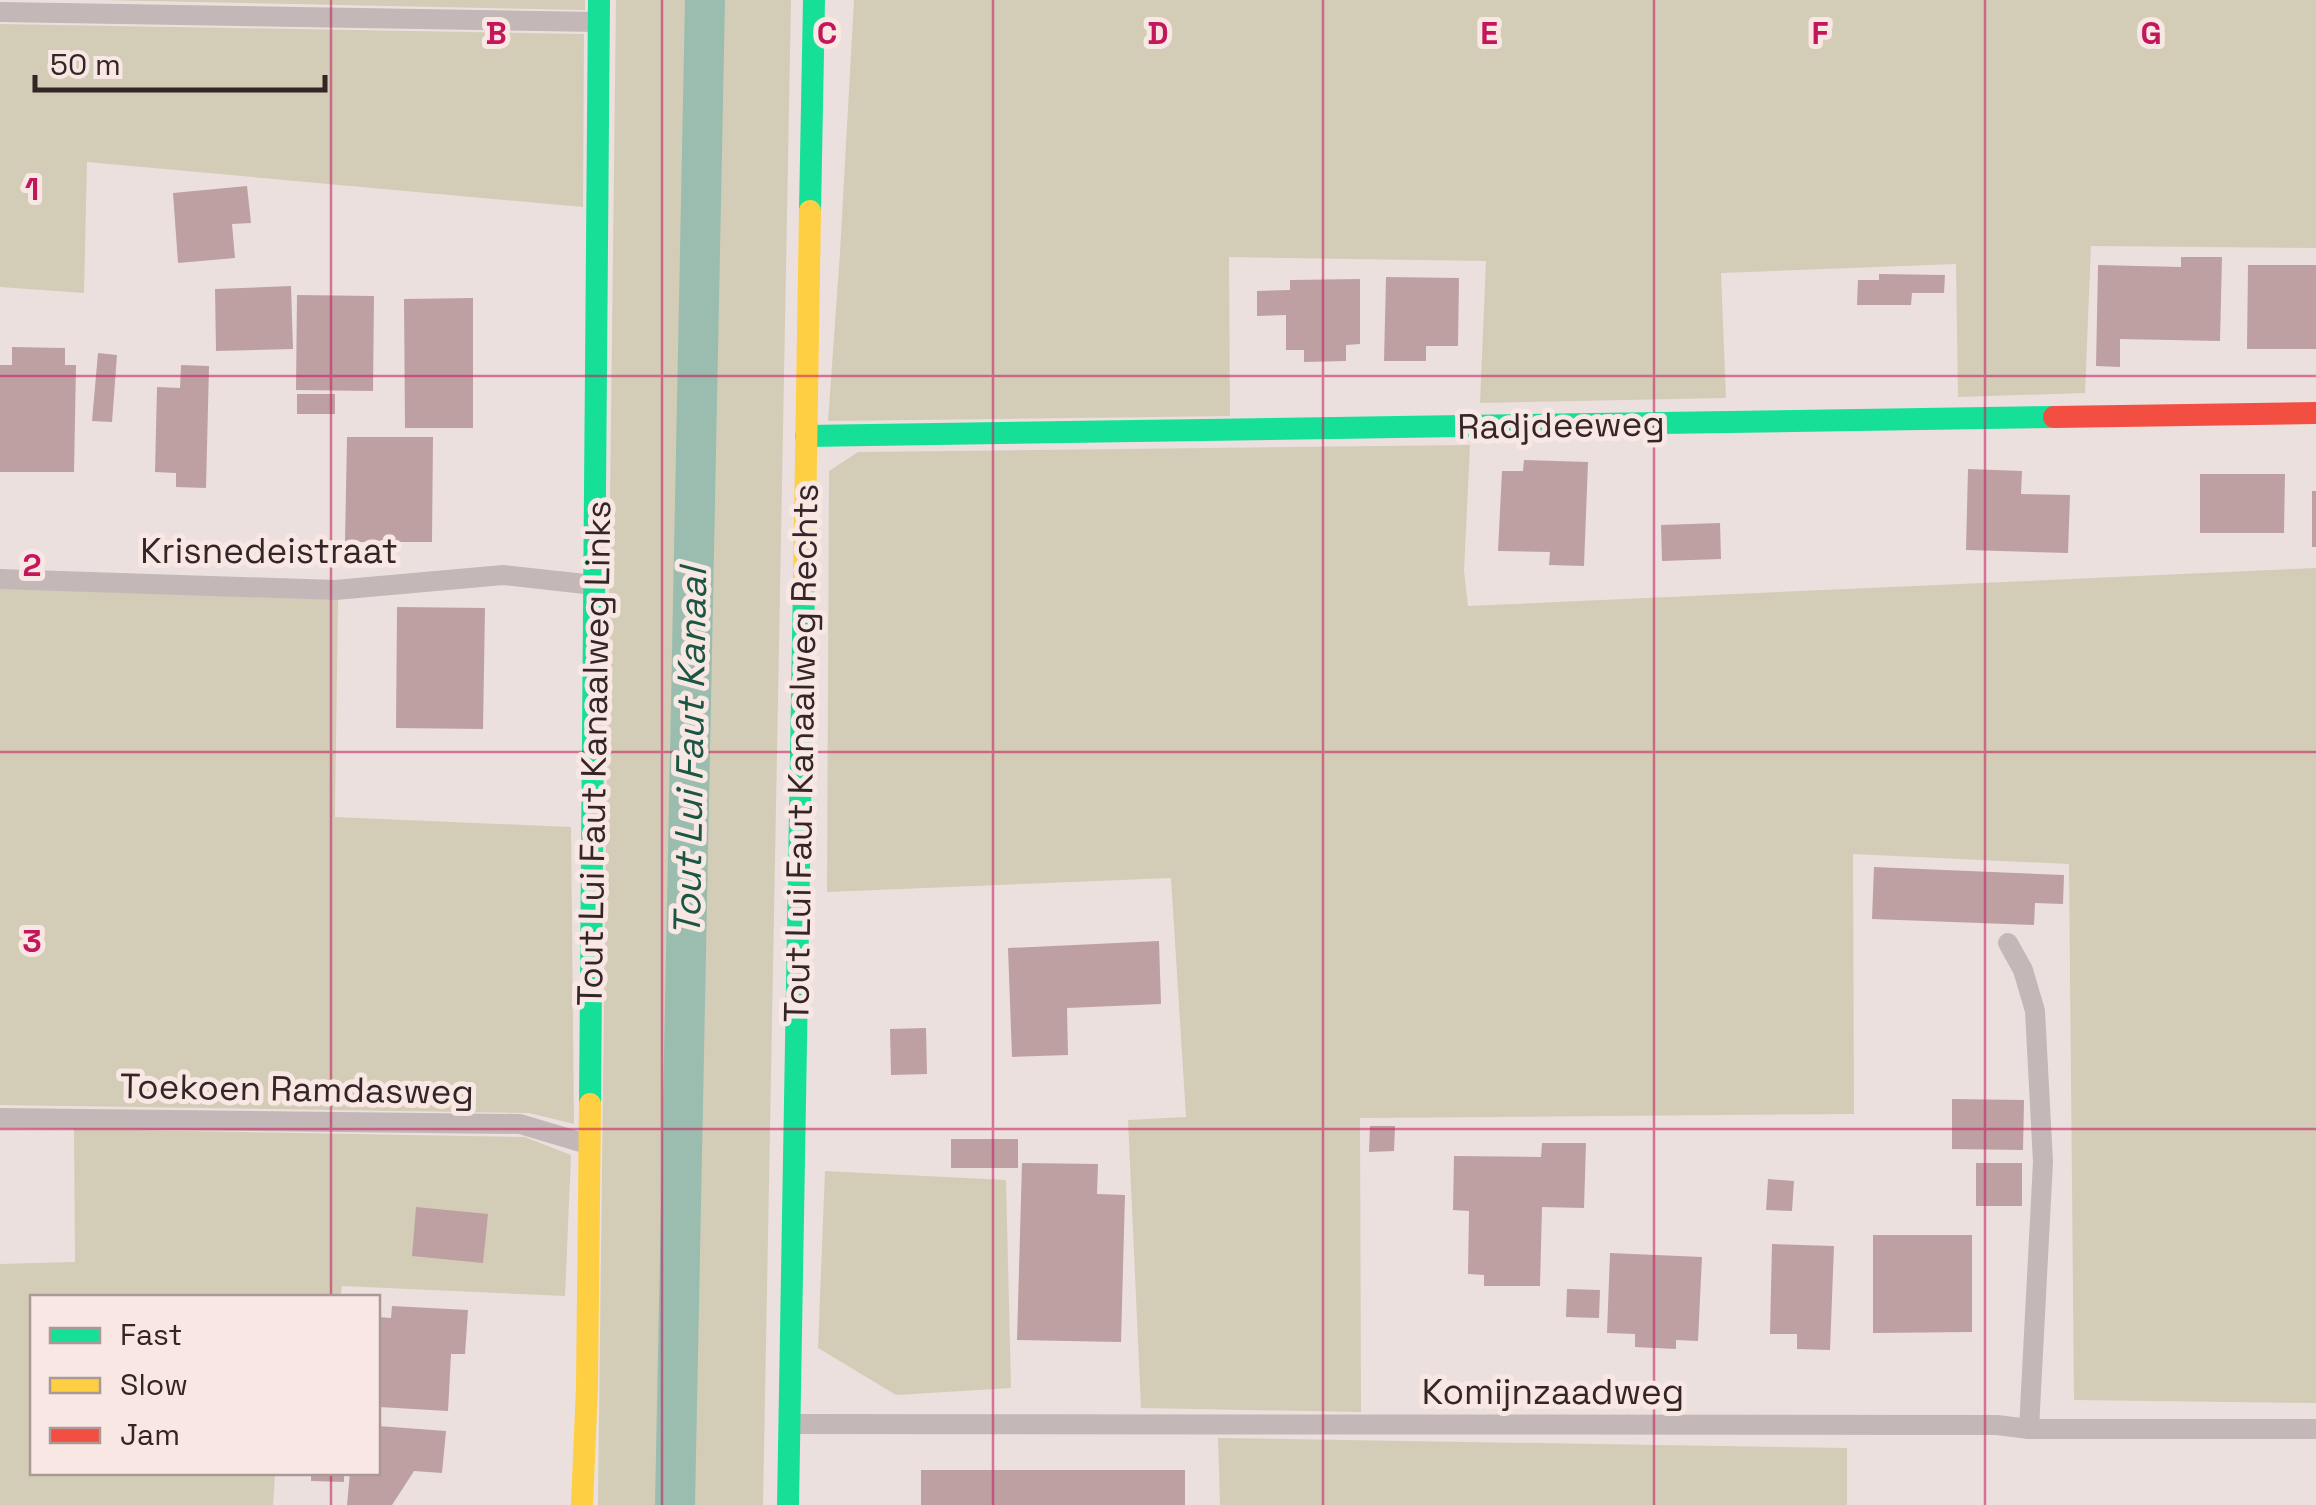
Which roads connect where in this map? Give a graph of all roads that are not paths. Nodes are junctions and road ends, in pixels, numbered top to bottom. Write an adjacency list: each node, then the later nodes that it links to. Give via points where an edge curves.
1 (814, 0): 5 (street, Tout Lui Faut Kanaalweg Rechts)
2 (599, 11): 3 (lane); 7 (street, Tout Lui Faut Kanaalweg Links)
3 (0, 12)
4 (2316, 414): 5 (street, Radjdeeweg)
5 (806, 436): 11 (street, Tout Lui Faut Kanaalweg Rechts)
6 (0, 579): 7 (lane, Krisnedeistraat, via 335,590 503,575)
7 (596, 585): 10 (street, Tout Lui Faut Kanaalweg Links)
8 (2008, 943): 12 (lane, via 2035,1011 2042,1162)
9 (0, 1118): 10 (lane, Toekoen Ramdasweg, via 520,1124)
10 (590, 1144): 14 (street, Tout Lui Faut Kanaalweg Links)
11 (790, 1424): 12 (lane, Komijnzaadweg); 15 (street, Tout Lui Faut Kanaalweg Rechts)
12 (2029, 1429): 13 (lane, Komijnzaadweg)
13 (2316, 1429)
14 (582, 1505)
15 (788, 1505)

